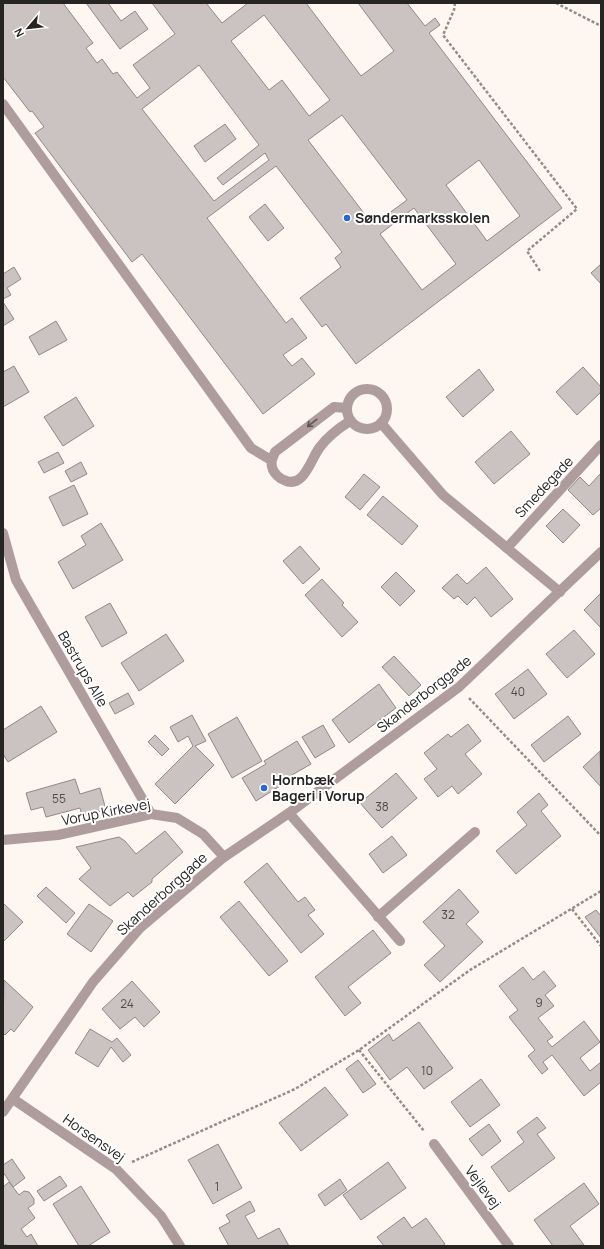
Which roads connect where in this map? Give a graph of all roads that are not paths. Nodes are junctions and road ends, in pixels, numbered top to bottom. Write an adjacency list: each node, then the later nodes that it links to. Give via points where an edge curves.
1 (3, 104): 6 (street, via 251,448)
2 (346, 408): 3 (street); 4 (street, via 356,392 367,389 377,392 386,402 387,409); 6 (street, one-way to 6, via 334,408 326,412 275,452)
3 (350, 420): 4 (street, via 357,427 364,429 375,428); 6 (street, via 327,439 306,473 296,481 288,483 280,479)
4 (381, 423): 8 (street, via 443,495)
5 (601, 446): 8 (street, Smedegade)
6 (271, 460)
7 (3, 533): 12 (street, Bastrups Alle, via 16,580)
8 (507, 548): 10 (street)
9 (601, 552): 10 (street, Skanderborggade)
10 (560, 592): 11 (street, Skanderborggade, via 459,687)
11 (289, 813): 15 (street, Skanderborggade); 16 (street)
12 (151, 814): 14 (street, Vorup Kirkevej, via 58,836); 15 (street, Vorup Kirkevej, via 177,818 203,834)
13 (475, 832): 16 (street)
14 (3, 840)
15 (224, 857): 18 (street, Skanderborggade, via 140,928 93,982)
16 (378, 917): 17 (street)
17 (400, 941)
18 (13, 1100): 19 (street, Skanderborggade); 21 (street, Horsensvej, via 116,1169 161,1216)
19 (3, 1112)
20 (434, 1144): 22 (street, Vejlevej)
21 (180, 1246)
22 (509, 1246)

